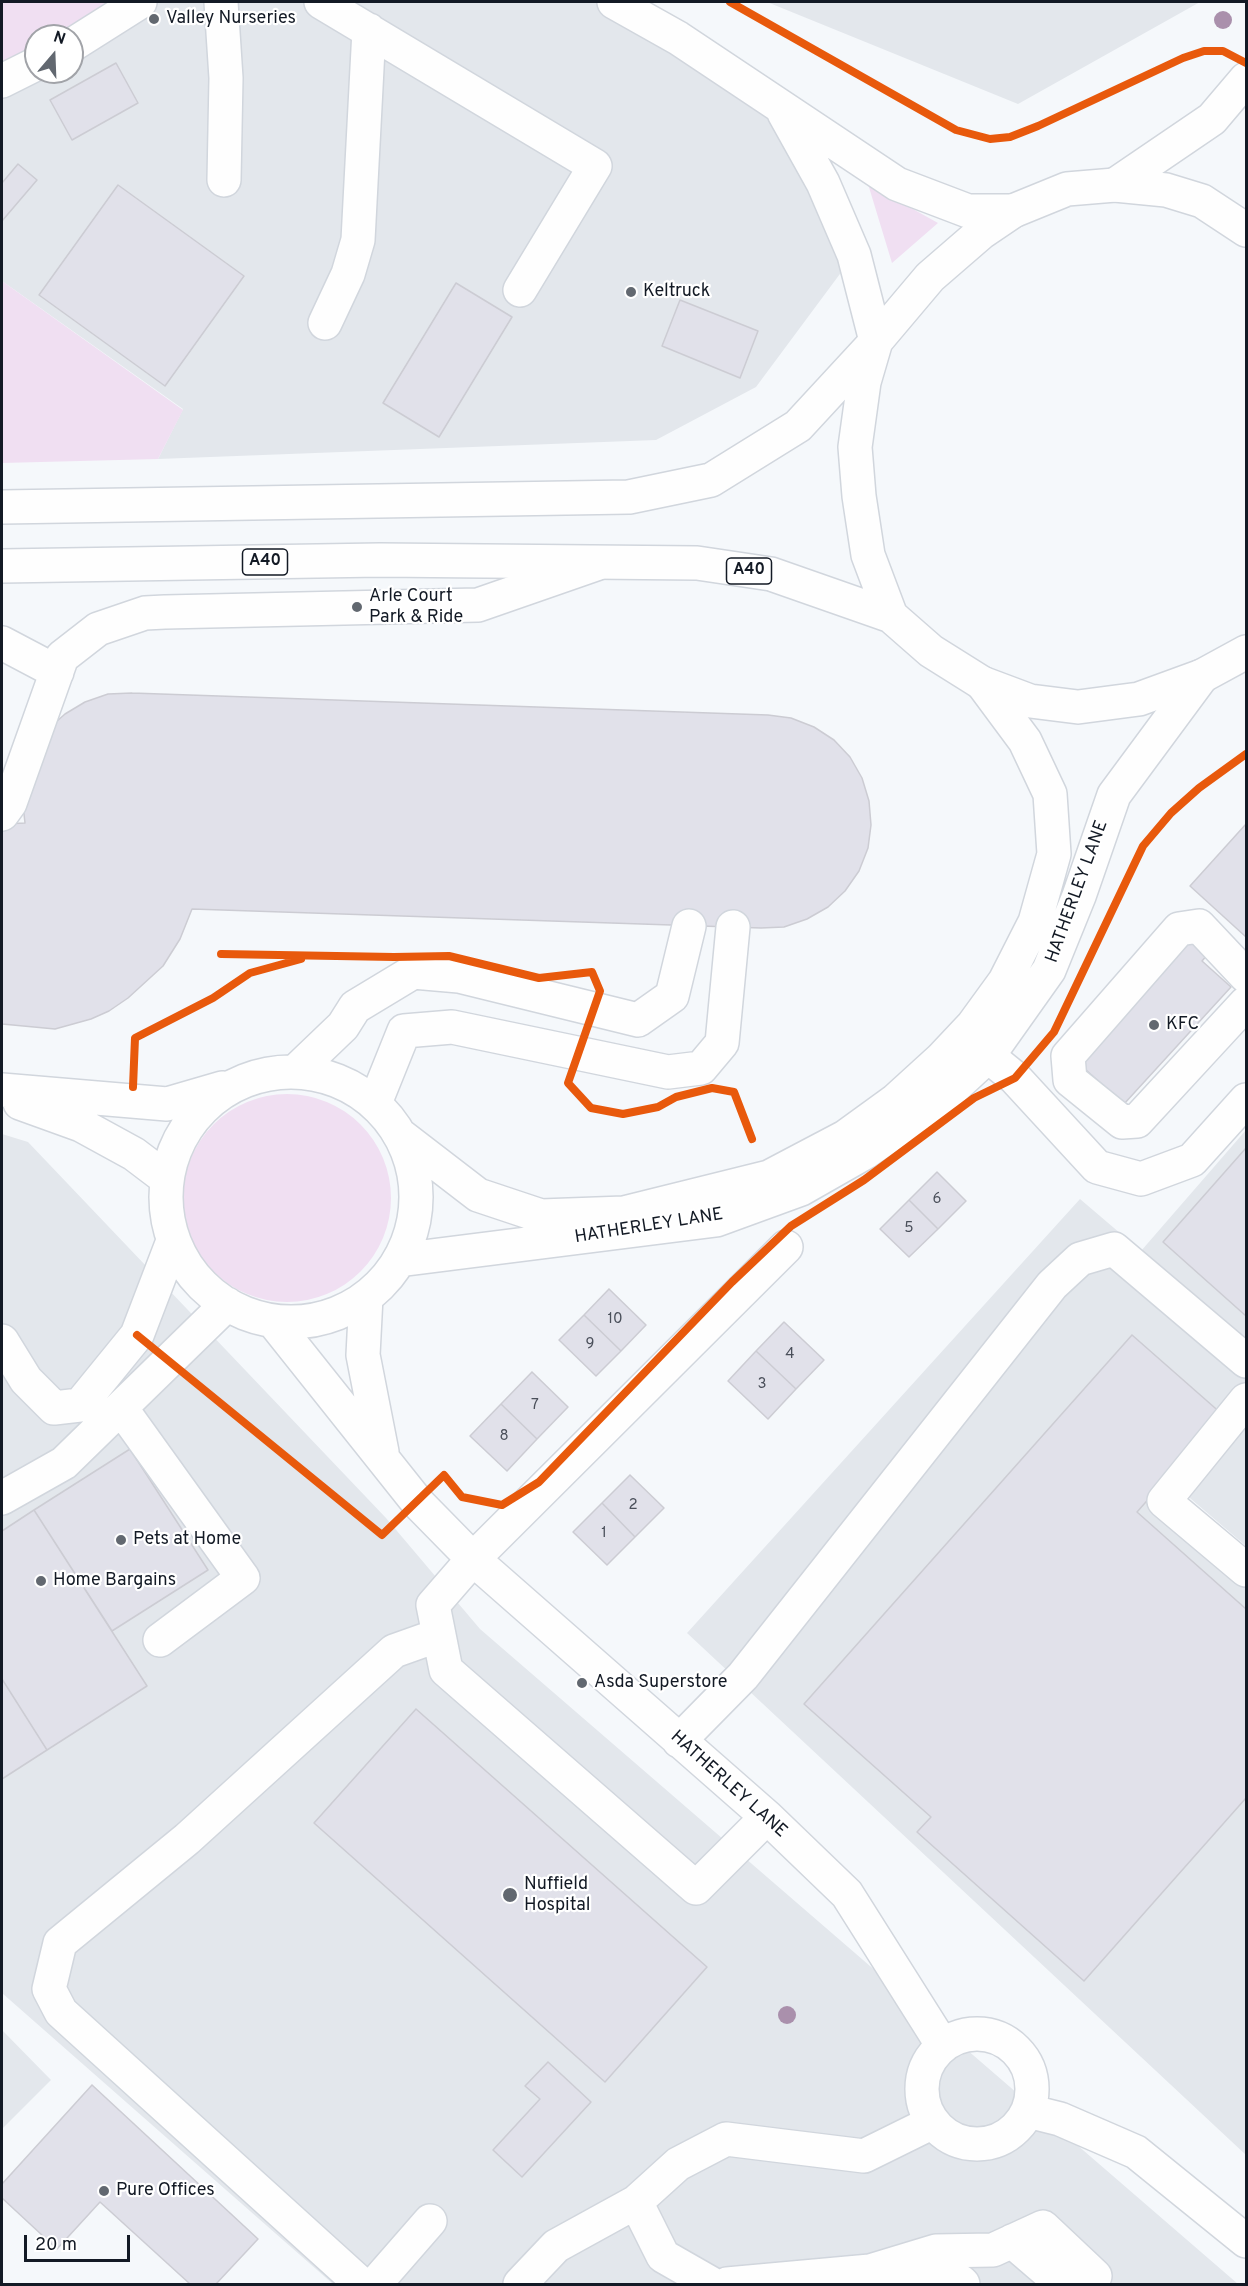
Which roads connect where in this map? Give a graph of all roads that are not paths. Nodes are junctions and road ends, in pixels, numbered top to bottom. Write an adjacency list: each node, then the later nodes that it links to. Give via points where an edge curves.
1 (140, 2): 6 (main road)
2 (221, 2): 11 (main road, via 226,78)
3 (321, 2): 5 (main road)
4 (614, 2): 10 (main road, via 678,38)
5 (369, 30): 15 (main road, via 595,166); 16 (main road, via 358,240 348,274)
6 (84, 37)
7 (24, 70): 9 (main road)
8 (1246, 79): 12 (main road, via 1212,119)
9 (2, 81)
10 (783, 110): 13 (main road, via 897,184 968,211); 17 (main road, via 823,183 854,255)
11 (224, 180)
12 (1115, 185): 13 (main road, via 1067,189); 14 (main road, via 1166,190 1202,201)
13 (1013, 211): 17 (main road, via 982,232 930,278)
14 (1246, 230)
15 (520, 290)
16 (325, 323)
17 (876, 341): 18 (main road, via 798,426 711,480 629,496); 21 (main road, via 864,382 855,447 868,555)
18 (2, 507)
19 (600, 562): 20 (main road, A40); 21 (main road, A40, via 697,563 771,574); 24 (main road, via 478,605 145,613 98,629 62,657)
20 (2, 566)
21 (891, 616): 26 (main road, via 931,651)
22 (2, 644): 24 (main road)
23 (1243, 650): 25 (main road)
24 (57, 672): 27 (main road)
25 (1202, 676): 26 (main road, via 1139,699 1078,707 1030,701); 32 (main road, HATHERLEY LANE, via 1113,795 1049,970)
26 (982, 683): 39 (main road, HATHERLEY LANE, via 1025,741 1050,794 1054,854 1035,922 1005,981 973,1025 896,1100 845,1137 769,1177 624,1213 541,1216 478,1195)
27 (4, 806)
28 (689, 926): 33 (main road, via 672,996 638,1020 459,976 413,972 355,1007 343,1026)
29 (733, 927): 38 (main road, via 722,1043 701,1068 668,1071 452,1027 404,1031)
30 (1246, 976): 31 (main road, via 1199,926 1179,929 1068,1056 1070,1080 1122,1122 1137,1121)
31 (1246, 1003)
32 (988, 1056): 37 (main road, via 1015,1078 1097,1167 1141,1179 1192,1160); 43 (main road, HATHERLEY LANE, via 937,1103 866,1152 801,1189 716,1220)
33 (296, 1071): 34 (main road, via 266,1074); 38 (main road, via 338,1080)
34 (236, 1084): 35 (main road, via 167,1104); 40 (main road, via 203,1107 179,1140)
35 (2, 1090)
36 (2, 1097): 40 (main road, via 81,1125 134,1154)
37 (1246, 1100)
38 (375, 1103): 39 (main road)
39 (400, 1135): 43 (main road, via 412,1165 416,1198 412,1230)
40 (166, 1179): 41 (main road, via 166,1210)
41 (173, 1240): 45 (main road, via 195,1277); 47 (main road, via 137,1335 80,1405 54,1408 26,1380)
42 (786, 1246): 53 (main road)
43 (399, 1260): 44 (main road)
44 (366, 1297): 46 (main road, via 338,1313 306,1321); 51 (main road, HATHERLEY LANE, via 363,1355)
45 (227, 1304): 46 (main road); 50 (main road)
46 (273, 1321): 51 (main road, HATHERLEY LANE)
47 (2, 1341)
48 (1246, 1361): 57 (main road, via 1114,1249 1080,1258 1052,1285 743,1676)
49 (1246, 1400): 54 (main road, via 1164,1501)
50 (121, 1408): 52 (main road, via 64,1463); 56 (main road, via 243,1578)
51 (382, 1455): 53 (main road, HATHERLEY LANE, via 418,1503)
52 (2, 1498)
53 (472, 1559): 55 (main road, via 434,1605); 57 (main road, HATHERLEY LANE)
54 (1246, 1570)
55 (439, 1635): 58 (main road, via 446,1670 696,1888); 68 (main road, via 394,1651 187,1839 60,1944 49,1989 61,2012)
56 (160, 1640)
57 (680, 1741): 58 (main road, HATHERLEY LANE)
58 (766, 1817): 59 (main road, HATHERLEY LANE, via 847,1894)
59 (943, 2046): 60 (main road, via 959,2037 977,2034 995,2036 1011,2045 1031,2075 1033,2093); 61 (main road, via 929,2062 922,2082 924,2103)
60 (1028, 2111): 61 (main road, via 1018,2127 984,2144 965,2143 947,2136); 64 (main road, via 1060,2119 1136,2152)
61 (933, 2122): 62 (main road, via 864,2156 726,2139 678,2164)
62 (636, 2202): 70 (main road, via 556,2246); 71 (main road, via 663,2256)
63 (430, 2221): 69 (main road)
64 (1246, 2241)
65 (1003, 2246): 66 (main road, via 936,2252); 67 (main road, via 1043,2227); 74 (main road); 75 (main road)
66 (870, 2271): 72 (main road); 73 (main road)
67 (1095, 2276)
68 (361, 2284)
69 (375, 2284)
70 (520, 2284)
71 (712, 2284)
72 (727, 2284)
73 (963, 2284)
74 (1029, 2284)
75 (1062, 2284)

